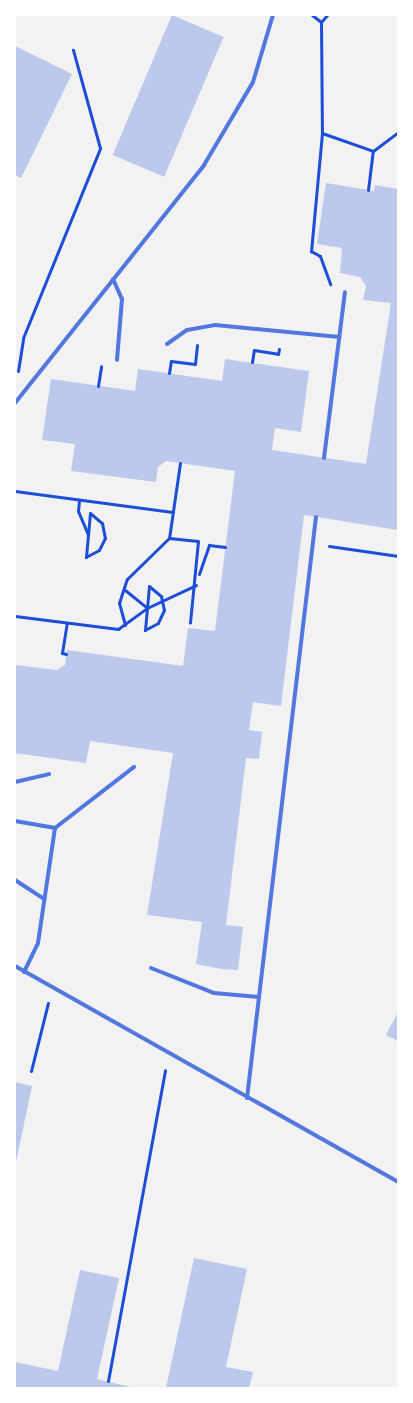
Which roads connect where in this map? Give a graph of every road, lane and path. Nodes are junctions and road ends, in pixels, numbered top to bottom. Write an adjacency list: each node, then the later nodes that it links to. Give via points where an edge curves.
1 (272, 15): 10 (lane, via 261,60 232,122 204,165)
2 (312, 15): 4 (path)
3 (327, 15): 4 (path)
4 (321, 22): 7 (path)
5 (73, 50): 21 (path, via 100,148 23,338 17,368)
6 (398, 132): 8 (path)
7 (322, 133): 8 (path); 11 (path, via 311,251 320,256 327,282)
8 (373, 151): 9 (path)
9 (368, 190)
10 (112, 278): 15 (lane, via 122,299); 21 (lane)
11 (345, 292): 12 (lane)
12 (339, 337): 13 (lane, via 215,325 188,330); 23 (lane)
13 (167, 344)
14 (278, 354): 16 (path, via 254,350)
15 (117, 360)
16 (252, 362)
17 (195, 364): 19 (path, via 171,361)
18 (101, 365): 20 (path)
19 (169, 373)
20 (98, 386)
21 (24, 390): 22 (lane)
22 (15, 403)
23 (324, 458)
24 (180, 463): 27 (path)
25 (15, 491): 26 (path)
26 (79, 500): 27 (path); 29 (path, via 78,511)
27 (173, 512): 30 (path)
28 (316, 517): 55 (lane)
29 (89, 536): 29 (path, via 89,528 90,513 102,523 105,538 99,550 86,557)
30 (169, 538): 34 (path, via 198,541); 36 (path, via 127,579)
31 (225, 547): 34 (path, via 209,545)
32 (344, 548): 33 (path)
33 (398, 556)
34 (198, 577): 35 (path)
35 (196, 586): 37 (path); 41 (path)
36 (125, 590): 38 (path); 42 (path, via 119,603)
37 (163, 603): 38 (path); 38 (path, via 149,586); 38 (path, via 158,623 145,630)
38 (147, 608): 42 (path)
39 (15, 616): 40 (path)
40 (67, 623): 42 (path, via 118,629); 43 (path, via 62,653)
41 (190, 623)
42 (125, 625)
43 (66, 654)
44 (134, 767): 48 (lane)
45 (49, 774): 46 (lane)
46 (15, 782)
47 (15, 821): 48 (lane)
48 (55, 828): 50 (lane)
49 (15, 880): 50 (lane)
50 (44, 899): 53 (lane, via 38,943)
51 (15, 966): 53 (lane)
52 (151, 968): 55 (lane, via 214,993)
53 (24, 972): 54 (lane)
54 (51, 987): 56 (lane); 57 (path)
55 (259, 997): 58 (lane)
56 (169, 1053): 58 (lane); 60 (path)
57 (32, 1071)
58 (247, 1098): 59 (lane)
59 (398, 1182)
60 (108, 1382)

